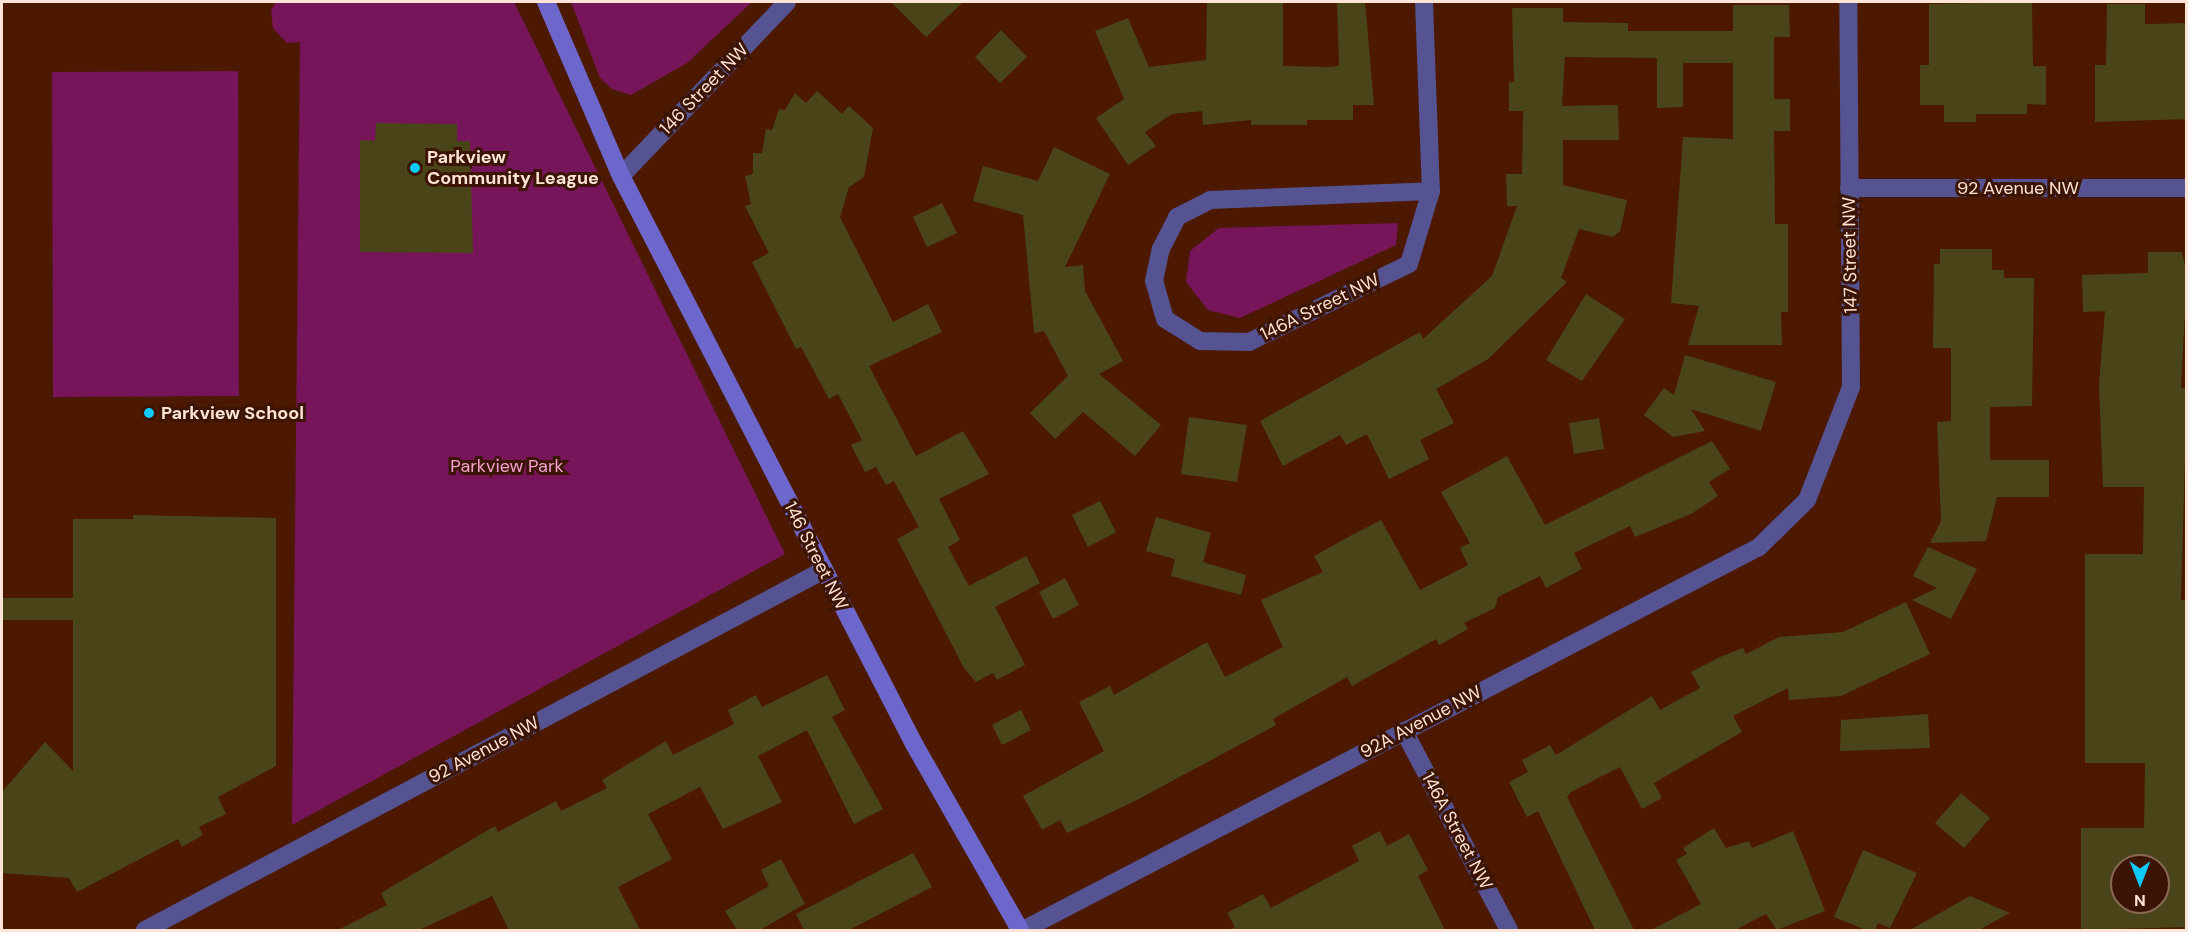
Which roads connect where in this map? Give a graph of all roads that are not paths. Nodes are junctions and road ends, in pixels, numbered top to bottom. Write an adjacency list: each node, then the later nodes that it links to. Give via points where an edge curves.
1 (546, 2): 5 (street, 146 Street NW)
2 (787, 2): 5 (street, 146 Street NW)
3 (1424, 2): 8 (street, 146A Street NW)
4 (1848, 2): 6 (street, 147 Street NW)
5 (621, 176): 10 (street, 146 Street NW)
6 (1849, 188): 7 (street, 92 Avenue NW); 9 (street, 147 Street NW, via 1851,387)
7 (2187, 188)
8 (1431, 191): 8 (street, 146A Street NW, via 1210,200 1177,217 1161,249 1154,281 1165,319 1200,341 1249,342 1409,264)
9 (1807, 500): 11 (street, 92A Avenue NW, via 1758,547)
10 (824, 570): 12 (street, 92 Avenue NW); 13 (street, 146 Street NW)
11 (1404, 731): 13 (street, 92A Avenue NW); 14 (street, 146A Street NW)
12 (145, 930)
13 (1022, 930)
14 (1509, 930)

